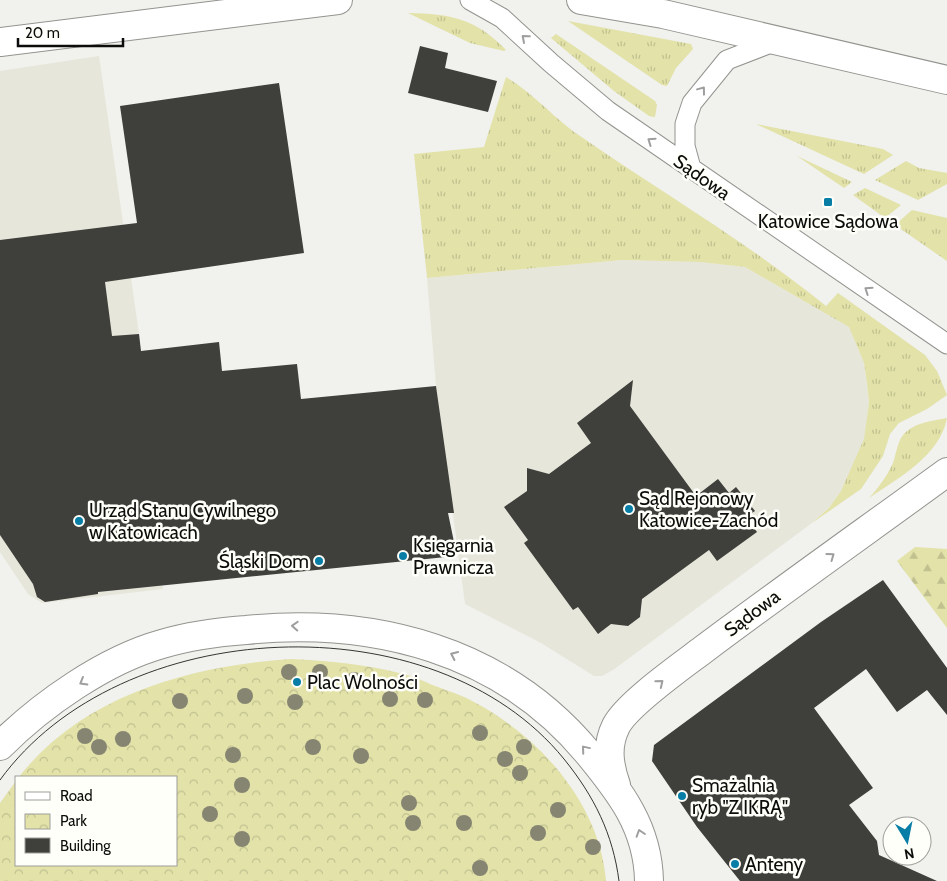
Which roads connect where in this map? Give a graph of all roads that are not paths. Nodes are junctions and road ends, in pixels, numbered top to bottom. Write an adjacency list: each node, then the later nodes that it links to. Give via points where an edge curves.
1 (338, 0): 5 (street)
2 (470, 0): 7 (lane, Sądowa, one-way to 2, via 608,112 502,18)
3 (581, 0): 4 (street, via 663,14)
4 (776, 41): 6 (street); 7 (lane, one-way to 4, via 685,146 685,124 692,103 727,60)
5 (0, 42)
6 (947, 80)
7 (691, 168): 8 (lane, Sądowa, one-way to 7)
8 (946, 345)
9 (947, 472): 11 (street, Sądowa, one-way to 9, via 609,764 609,751 616,726 624,716 681,667)
10 (0, 746): 11 (street, one-way to 10, via 580,742 534,700 490,673 449,653 406,639 347,629 288,626 221,632 162,644 104,670 54,698)
11 (616, 786): 12 (street, one-way to 11, via 636,822)
12 (649, 881)

